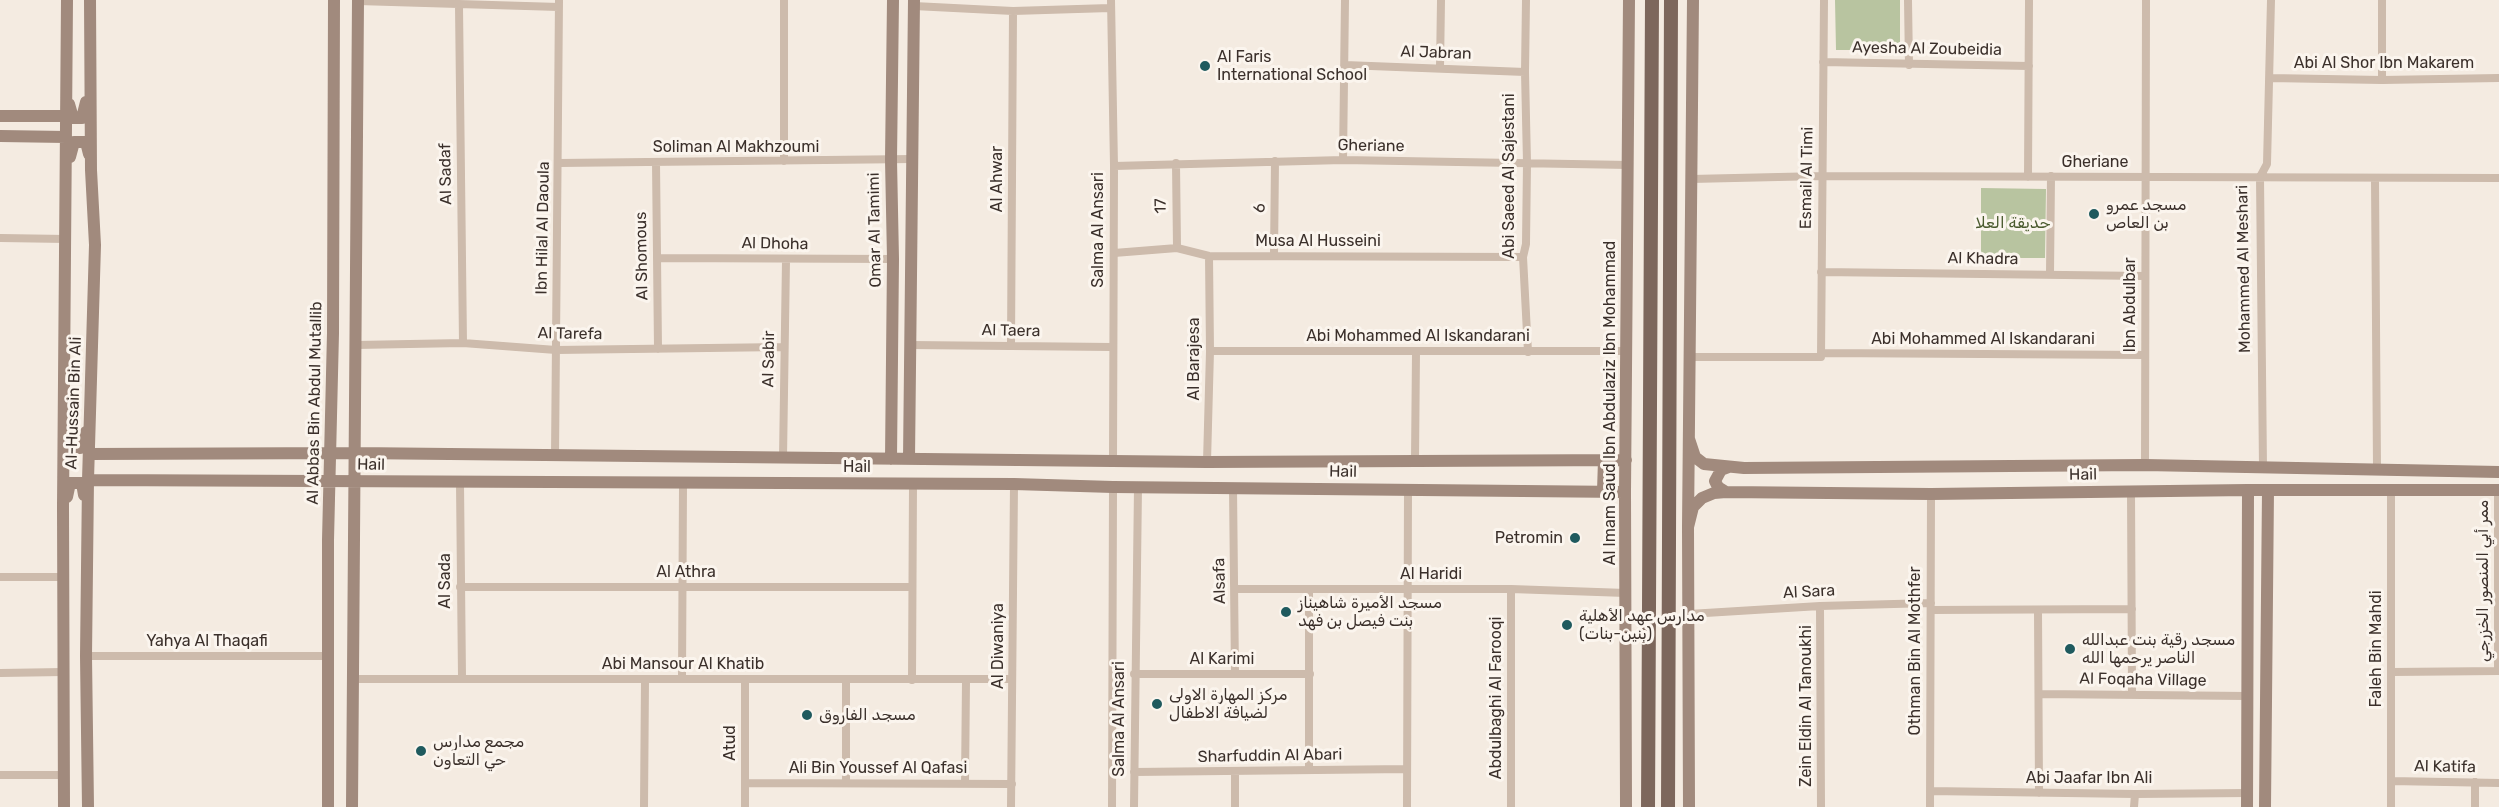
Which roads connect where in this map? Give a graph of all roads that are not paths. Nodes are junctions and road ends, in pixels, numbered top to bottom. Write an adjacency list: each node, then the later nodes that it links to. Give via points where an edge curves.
1 (67, 0): 35 (street, Al-Hussain Bin Ali)
2 (90, 0): 34 (street, Al-Hussain Bin Ali)
3 (334, 0): 92 (street, Al Abbas Bin Abdul Mutallib)
4 (784, 0): 43 (street)
5 (893, 0): 41 (street, Omar Al Tamimi)
6 (1346, 0): 26 (street)
7 (1442, 0): 29 (street)
8 (1526, 0): 30 (street, Abi Saeed Al Sajestani)
9 (1629, 0): 49 (street, Al Imam Saud Ibn Abdulaziz Ibn Mohammad)
10 (1652, 0): 204 (main road)
11 (1671, 0): 205 (main road)
12 (1693, 0): 58 (street)
13 (1824, 0): 25 (street, Esmail Al Timi)
14 (1908, 0): 27 (street)
15 (2029, 0): 28 (street)
16 (2146, 0): 56 (street, Ibn Abdulbar)
17 (2271, 0): 31 (street, Mohammed Al Meshari)
18 (2382, 0): 33 (street)
19 (358, 1): 23 (street); 75 (street)
20 (914, 3): 24 (street); 40 (street)
21 (559, 4): 23 (street); 46 (street, Ibn Hilal Al Daoula)
22 (1110, 4): 24 (street); 50 (street, Salma Al Ansari)
23 (459, 6): 74 (street, Al Sadaf)
24 (1013, 11): 78 (street, Al Ahwar)
25 (1823, 62): 27 (street, Ayesha Al Zoubeidia); 53 (street, Esmail Al Timi)
26 (1345, 65): 29 (street, Al Jabran); 42 (street)
27 (1909, 65): 28 (street, Ayesha Al Zoubeidia)
28 (2029, 66): 55 (street)
29 (1440, 68): 30 (street, Al Jabran)
30 (1525, 72): 48 (street, Abi Saeed Al Sajestani)
31 (2270, 78): 33 (street, Abi Al Shor Ibn Makarem); 57 (street, Mohammed Al Meshari, via 2268,164)
32 (2499, 78): 33 (street, Abi Al Shor Ibn Makarem)
33 (2382, 80)
34 (90, 88): 35 (street, via 82,118 73,118); 51 (street, Al-Hussain Bin Ali)
35 (65, 91): 37 (street, Al-Hussain Bin Ali)
36 (0, 116): 37 (street)
37 (65, 116): 39 (street, Al-Hussain Bin Ali)
38 (0, 136): 39 (street)
39 (66, 137): 52 (street, Al-Hussain Bin Ali)
40 (913, 159): 41 (street, Soliman Al Makhzoumi); 76 (street)
41 (891, 160): 43 (street, Soliman Al Makhzoumi); 69 (street, Omar Al Tamimi)
42 (1343, 160): 44 (street, Gheriane); 48 (street, Gheriane)
43 (784, 161): 45 (street, Soliman Al Makhzoumi)
44 (1275, 161): 47 (street, Gheriane); 66 (street, 6)
45 (656, 162): 46 (street, Soliman Al Makhzoumi); 68 (street, Al Shomous)
46 (559, 163): 81 (street, Ibn Hilal Al Daoula)
47 (1176, 163): 50 (street, Gheriane); 63 (street, 17)
48 (1527, 163): 49 (street, Gheriane); 67 (street, Abi Saeed Al Sajestani)
49 (1629, 165): 83 (street, Al Imam Saud Ibn Abdulaziz Ibn Mohammad)
50 (1114, 166): 64 (street, Salma Al Ansari)
51 (91, 170): 52 (street, via 86,142 74,142); 89 (street, Al-Hussain Bin Ali, via 95,245)
52 (66, 172): 62 (street, Al-Hussain Bin Ali)
53 (1822, 176): 55 (street, Gheriane); 58 (street, Gheriane); 71 (street, Esmail Al Timi)
54 (2051, 176): 55 (street, Gheriane); 56 (street, Gheriane); 72 (street)
55 (2028, 177)
56 (2145, 177): 57 (street, Gheriane); 73 (street, Ibn Abdulbar)
57 (2260, 177): 59 (street, Gheriane); 106 (street, Mohammed Al Meshari)
58 (1691, 178): 88 (street)
59 (2375, 178): 60 (street, Gheriane); 108 (street)
60 (2499, 178)
61 (0, 238): 62 (street)
62 (67, 239): 90 (street, Al-Hussain Bin Ali)
63 (1177, 248): 64 (street, Musa Al Husseini); 65 (street, Musa Al Husseini)
64 (1114, 253): 79 (street, Salma Al Ansari)
65 (1209, 256): 66 (street, Musa Al Husseini); 82 (street, Al Barajesa)
66 (1274, 256): 67 (street, Musa Al Husseini)
67 (1523, 257): 85 (street, Abi Saeed Al Sajestani)
68 (657, 258): 70 (street, Al Dhoha); 80 (street, Al Shomous)
69 (893, 259): 70 (street, Al Dhoha); 97 (street, Omar Al Tamimi)
70 (786, 260): 77 (street, Al Sabir)
71 (1821, 272): 72 (street, Al Khadra); 86 (street, Esmail Al Timi)
72 (2050, 274): 73 (street, Al Khadra)
73 (2145, 276): 87 (street, Ibn Abdulbar)
74 (463, 343): 75 (street, Al Tarefa); 81 (street, Al Tarefa)
75 (356, 345): 93 (street)
76 (910, 345): 78 (street, Al Taera); 98 (street)
77 (784, 346): 80 (street, Al Tarefa); 96 (street, Al Sabir)
78 (1011, 346): 79 (street, Al Taera)
79 (1112, 347): 99 (street, Salma Al Ansari)
80 (658, 349): 81 (street, Al Tarefa)
81 (556, 350): 95 (street, Ibn Hilal Al Daoula)
82 (1210, 351): 84 (street, Abi Mohammed Al Iskandarani); 103 (street, Al Barajesa)
83 (1626, 351): 85 (street, Abi Mohammed Al Iskandarani); 102 (street, Al Imam Saud Ibn Abdulaziz Ibn Mohammad)
84 (1416, 352): 85 (street, Abi Mohammed Al Iskandarani); 100 (street)
85 (1528, 352)
86 (1821, 355): 87 (street, Abi Mohammed Al Iskandarani); 88 (street, Abi Mohammed Al Iskandarani)
87 (2145, 355): 104 (street, Ibn Abdulbar)
88 (1690, 357): 91 (street)
89 (91, 418): 90 (street, via 80,448 69,448); 94 (street, Al-Hussain Bin Ali)
90 (64, 421): 131 (street, Al-Hussain Bin Ali)
91 (1689, 439): 105 (street, Hail, via 1695,457 1704,464); 135 (street)
92 (332, 453): 93 (street, Hail); 94 (street, Hail); 111 (street, Al Abbas Bin Abdul Mutallib)
93 (356, 453): 95 (street, Hail); 112 (street)
94 (89, 454): 110 (street, Al-Hussain Bin Ali)
95 (555, 456): 96 (street, Hail)
96 (783, 458): 97 (street, Hail)
97 (891, 459): 98 (street, Hail)
98 (909, 459): 99 (street, Hail)
99 (1113, 460): 103 (street, Hail)
100 (1415, 460): 101 (street, Hail); 103 (street, Hail)
101 (1604, 460): 102 (street, Hail); 126 (street)
102 (1626, 460): 128 (street, Al Imam Saud Ibn Abdulaziz Ibn Mohammad)
103 (1207, 462)
104 (2145, 465): 105 (street, Hail); 106 (street, Hail)
105 (1729, 467): 129 (street, via 1721,470 1715,481)
106 (2263, 468): 107 (street, Hail)
107 (2324, 469): 108 (street, Hail); 123 (street)
108 (2377, 469): 109 (street, Hail)
109 (2499, 472)
110 (88, 480): 111 (street, Hail); 132 (street, Al-Hussain Bin Ali)
111 (330, 481): 112 (street, Hail); 153 (street, Al Abbas Bin Abdul Mutallib)
112 (355, 481): 113 (street, Hail); 162 (street)
113 (460, 483): 114 (street, Hail); 139 (street, Al Sada)
114 (683, 484): 115 (street, Hail); 140 (street)
115 (913, 484): 116 (street, Hail); 141 (street)
116 (1014, 484): 118 (street, Hail); 165 (street, Al Diwaniya)
117 (1138, 487): 118 (street, Hail); 119 (street, Hail); 158 (street, Salma Al Ansari)
118 (1113, 488): 198 (street, Salma Al Ansari)
119 (1233, 488): 120 (street, Hail); 142 (street, Alsafa)
120 (1408, 489): 126 (street, Hail); 144 (street)
121 (2248, 490): 122 (street, Hail); 127 (street, Hail); 134 (street)
122 (2268, 490): 123 (street, Hail); 133 (street)
123 (2324, 490): 124 (street, Hail)
124 (2391, 490): 125 (street, Hail); 156 (street, Faleh Bin Mahdi)
125 (2498, 490): 138 (street, ممر أبي المنصور الخزرجي)
126 (1603, 491): 128 (street, Hail)
127 (2131, 491): 130 (street, Hail); 149 (street)
128 (1625, 492): 146 (street, Al Imam Saud Ibn Abdulaziz Ibn Mohammad)
129 (1726, 492): 130 (street, Hail); 135 (street, Hail, via 1702,498 1693,507)
130 (1931, 494): 148 (street, Othman Bin Al Mothfer)
131 (64, 516): 132 (street, via 70,483 82,483); 137 (street, Al-Hussain Bin Ali)
132 (88, 517): 152 (street, Al-Hussain Bin Ali)
133 (2268, 520): 134 (street, via 2256,506 2249,512); 187 (street)
134 (2248, 522): 172 (street)
135 (1688, 527): 151 (street)
136 (0, 577): 137 (street)
137 (64, 577): 155 (street, Al-Hussain Bin Ali)
138 (2499, 578): 154 (street, ممر أبي المنصور الخزرجي)
139 (460, 586): 140 (street, Al Athra); 161 (street, Al Sada)
140 (681, 587): 141 (street, Al Athra); 163 (street)
141 (912, 587): 168 (street)
142 (1235, 589): 143 (street, Al Haridi); 159 (street, Alsafa)
143 (1309, 589): 144 (street, Al Haridi); 160 (street)
144 (1407, 589): 145 (street, Al Haridi); 173 (street)
145 (1511, 589): 146 (street, Al Haridi); 202 (street, Abdulbaghi Al Farooqi)
146 (1626, 593): 203 (street, Al Imam Saud Ibn Abdulaziz Ibn Mohammad)
147 (1820, 606): 148 (street, Al Sara); 151 (street, Al Sara); 207 (street, Zein Eldin Al Tanoukhi)
148 (1931, 607): 150 (street, Al Sara); 186 (street, Othman Bin Al Mothfer)
149 (2132, 609): 150 (street, Al Sara); 171 (street)
150 (2038, 610): 170 (street)
151 (1689, 614): 206 (street)
152 (86, 656): 153 (street, Yahya Al Thaqafi); 192 (street, Al-Hussain Bin Ali)
153 (328, 656): 193 (street, Al Abbas Bin Abdul Mutallib)
154 (2499, 671): 156 (street)
155 (63, 672): 157 (street); 178 (street, Al-Hussain Bin Ali)
156 (2392, 672): 179 (street, Faleh Bin Mahdi)
157 (0, 673)
158 (1134, 674): 159 (street, Al Karimi); 176 (street, Salma Al Ansari)
159 (1235, 674): 160 (street, Al Karimi)
160 (1310, 674): 174 (street)
161 (462, 678): 162 (street, Abi Mansour Al Khatib); 166 (street, Abi Mansour Al Khatib)
162 (354, 679): 194 (street)
163 (682, 679): 164 (street, Abi Mansour Al Khatib); 166 (street, Abi Mansour Al Khatib)
164 (745, 679): 167 (street, Abi Mansour Al Khatib); 181 (street, Atud)
165 (1012, 679): 169 (street, Abi Mansour Al Khatib); 185 (street, Al Diwaniya)
166 (645, 680): 195 (street)
167 (846, 680): 168 (street, Abi Mansour Al Khatib); 182 (street)
168 (912, 680): 169 (street, Abi Mansour Al Khatib)
169 (966, 680): 183 (street)
170 (2039, 694): 171 (street, Al Foqaha Village); 188 (street)
171 (2132, 695): 172 (street, Al Foqaha Village)
172 (2247, 696): 189 (street)
173 (1407, 769): 174 (street, Sharfuddin Al Abari); 201 (street)
174 (1310, 770): 175 (street, Sharfuddin Al Abari)
175 (1235, 771): 176 (street, Sharfuddin Al Abari); 200 (street)
176 (1134, 772): 199 (street, Salma Al Ansari)
177 (0, 775): 178 (street)
178 (64, 775): 191 (street, Al-Hussain Bin Ali)
179 (2391, 781): 180 (street, Al Katifa); 212 (street, Faleh Bin Mahdi)
180 (2475, 782): 184 (street, Al Katifa); 213 (street)
181 (745, 783): 182 (street, Ali Bin Youssef Al Qafasi); 196 (street, Atud)
182 (846, 783): 183 (street, Ali Bin Youssef Al Qafasi)
183 (965, 783): 185 (street, Ali Bin Youssef Al Qafasi)
184 (2499, 783)
185 (1012, 784): 197 (street, Al Diwaniya)
186 (1930, 791): 188 (street, Abi Jaafar Ibn Ali); 208 (street, Othman Bin Al Mothfer)
187 (2265, 792): 189 (street); 211 (street)
188 (2039, 793): 190 (street, Abi Jaafar Ibn Ali)
189 (2247, 793): 190 (street, Abi Jaafar Ibn Ali); 210 (street)
190 (2135, 794): 209 (street)
191 (64, 807)
192 (88, 807)
193 (328, 807)
194 (352, 807)
195 (644, 807)
196 (745, 807)
197 (1011, 807)
198 (1112, 807)
199 (1134, 807)
200 (1235, 807)
201 (1407, 807)
202 (1511, 807)
203 (1626, 807)
204 (1648, 807)
205 (1668, 807)
206 (1689, 807)
207 (1821, 807)
208 (1930, 807)
209 (2134, 807)
210 (2247, 807)
211 (2265, 807)
212 (2391, 807)
213 (2475, 807)

